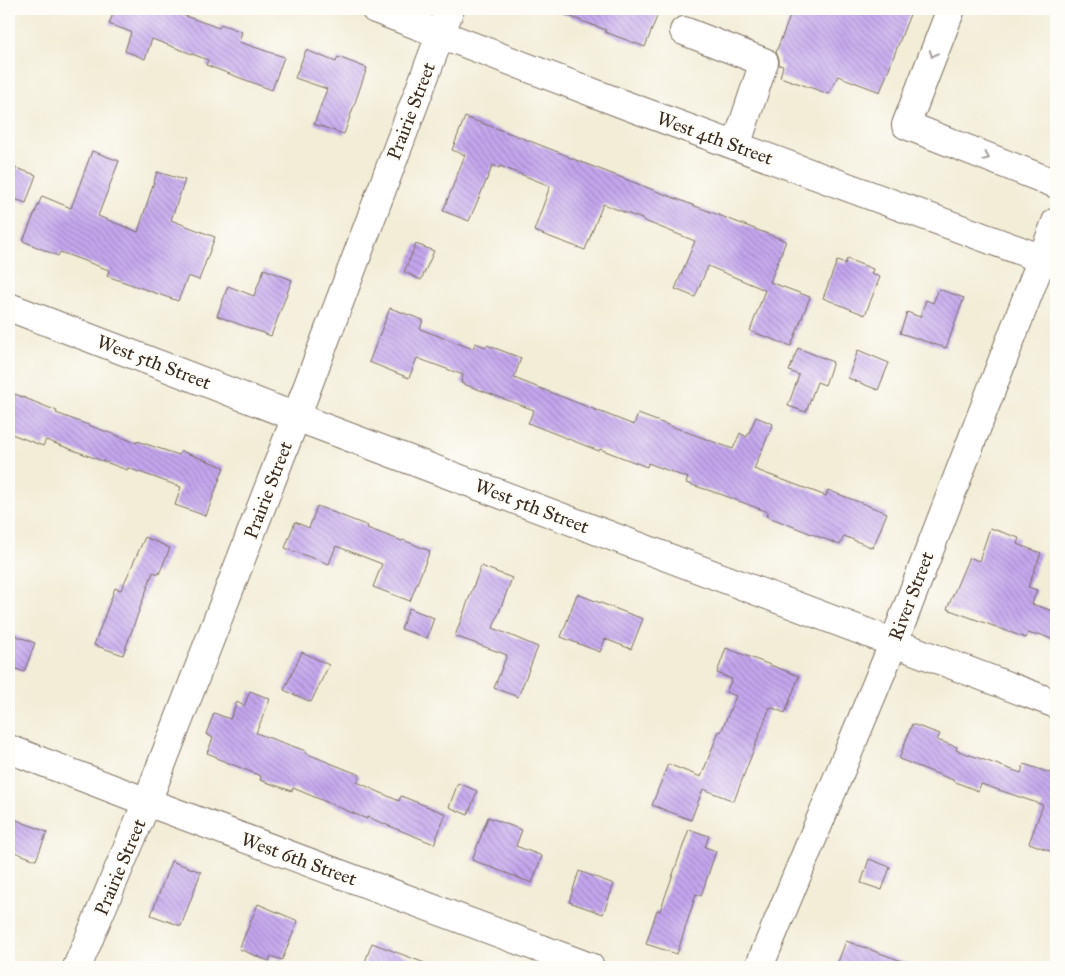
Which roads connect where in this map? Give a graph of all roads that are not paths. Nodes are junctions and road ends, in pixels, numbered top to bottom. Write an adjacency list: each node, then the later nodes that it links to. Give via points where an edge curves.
1 (374, 9): 5 (street, West 4th Street)
2 (450, 9): 5 (street, Prairie Street)
3 (951, 9): 7 (street, one-way to 7, via 906,125)
4 (684, 31): 6 (street, via 764,62)
5 (440, 34): 6 (street, West 4th Street); 11 (street, Prairie Street)
6 (736, 146): 9 (street, West 4th Street)
7 (1056, 184)
8 (1056, 222): 9 (street, River Street)
9 (1049, 261): 12 (street, River Street)
10 (9, 306): 11 (street, West 5th Street)
11 (296, 417): 12 (street, West 5th Street); 15 (street, Prairie Street)
12 (894, 642): 13 (street, West 5th Street); 18 (street, River Street)
13 (1056, 704)
14 (9, 749): 15 (street, West 6th Street)
15 (147, 802): 16 (street, Prairie Street); 17 (street, West 6th Street)
16 (77, 967)
17 (590, 967)
18 (759, 967)

